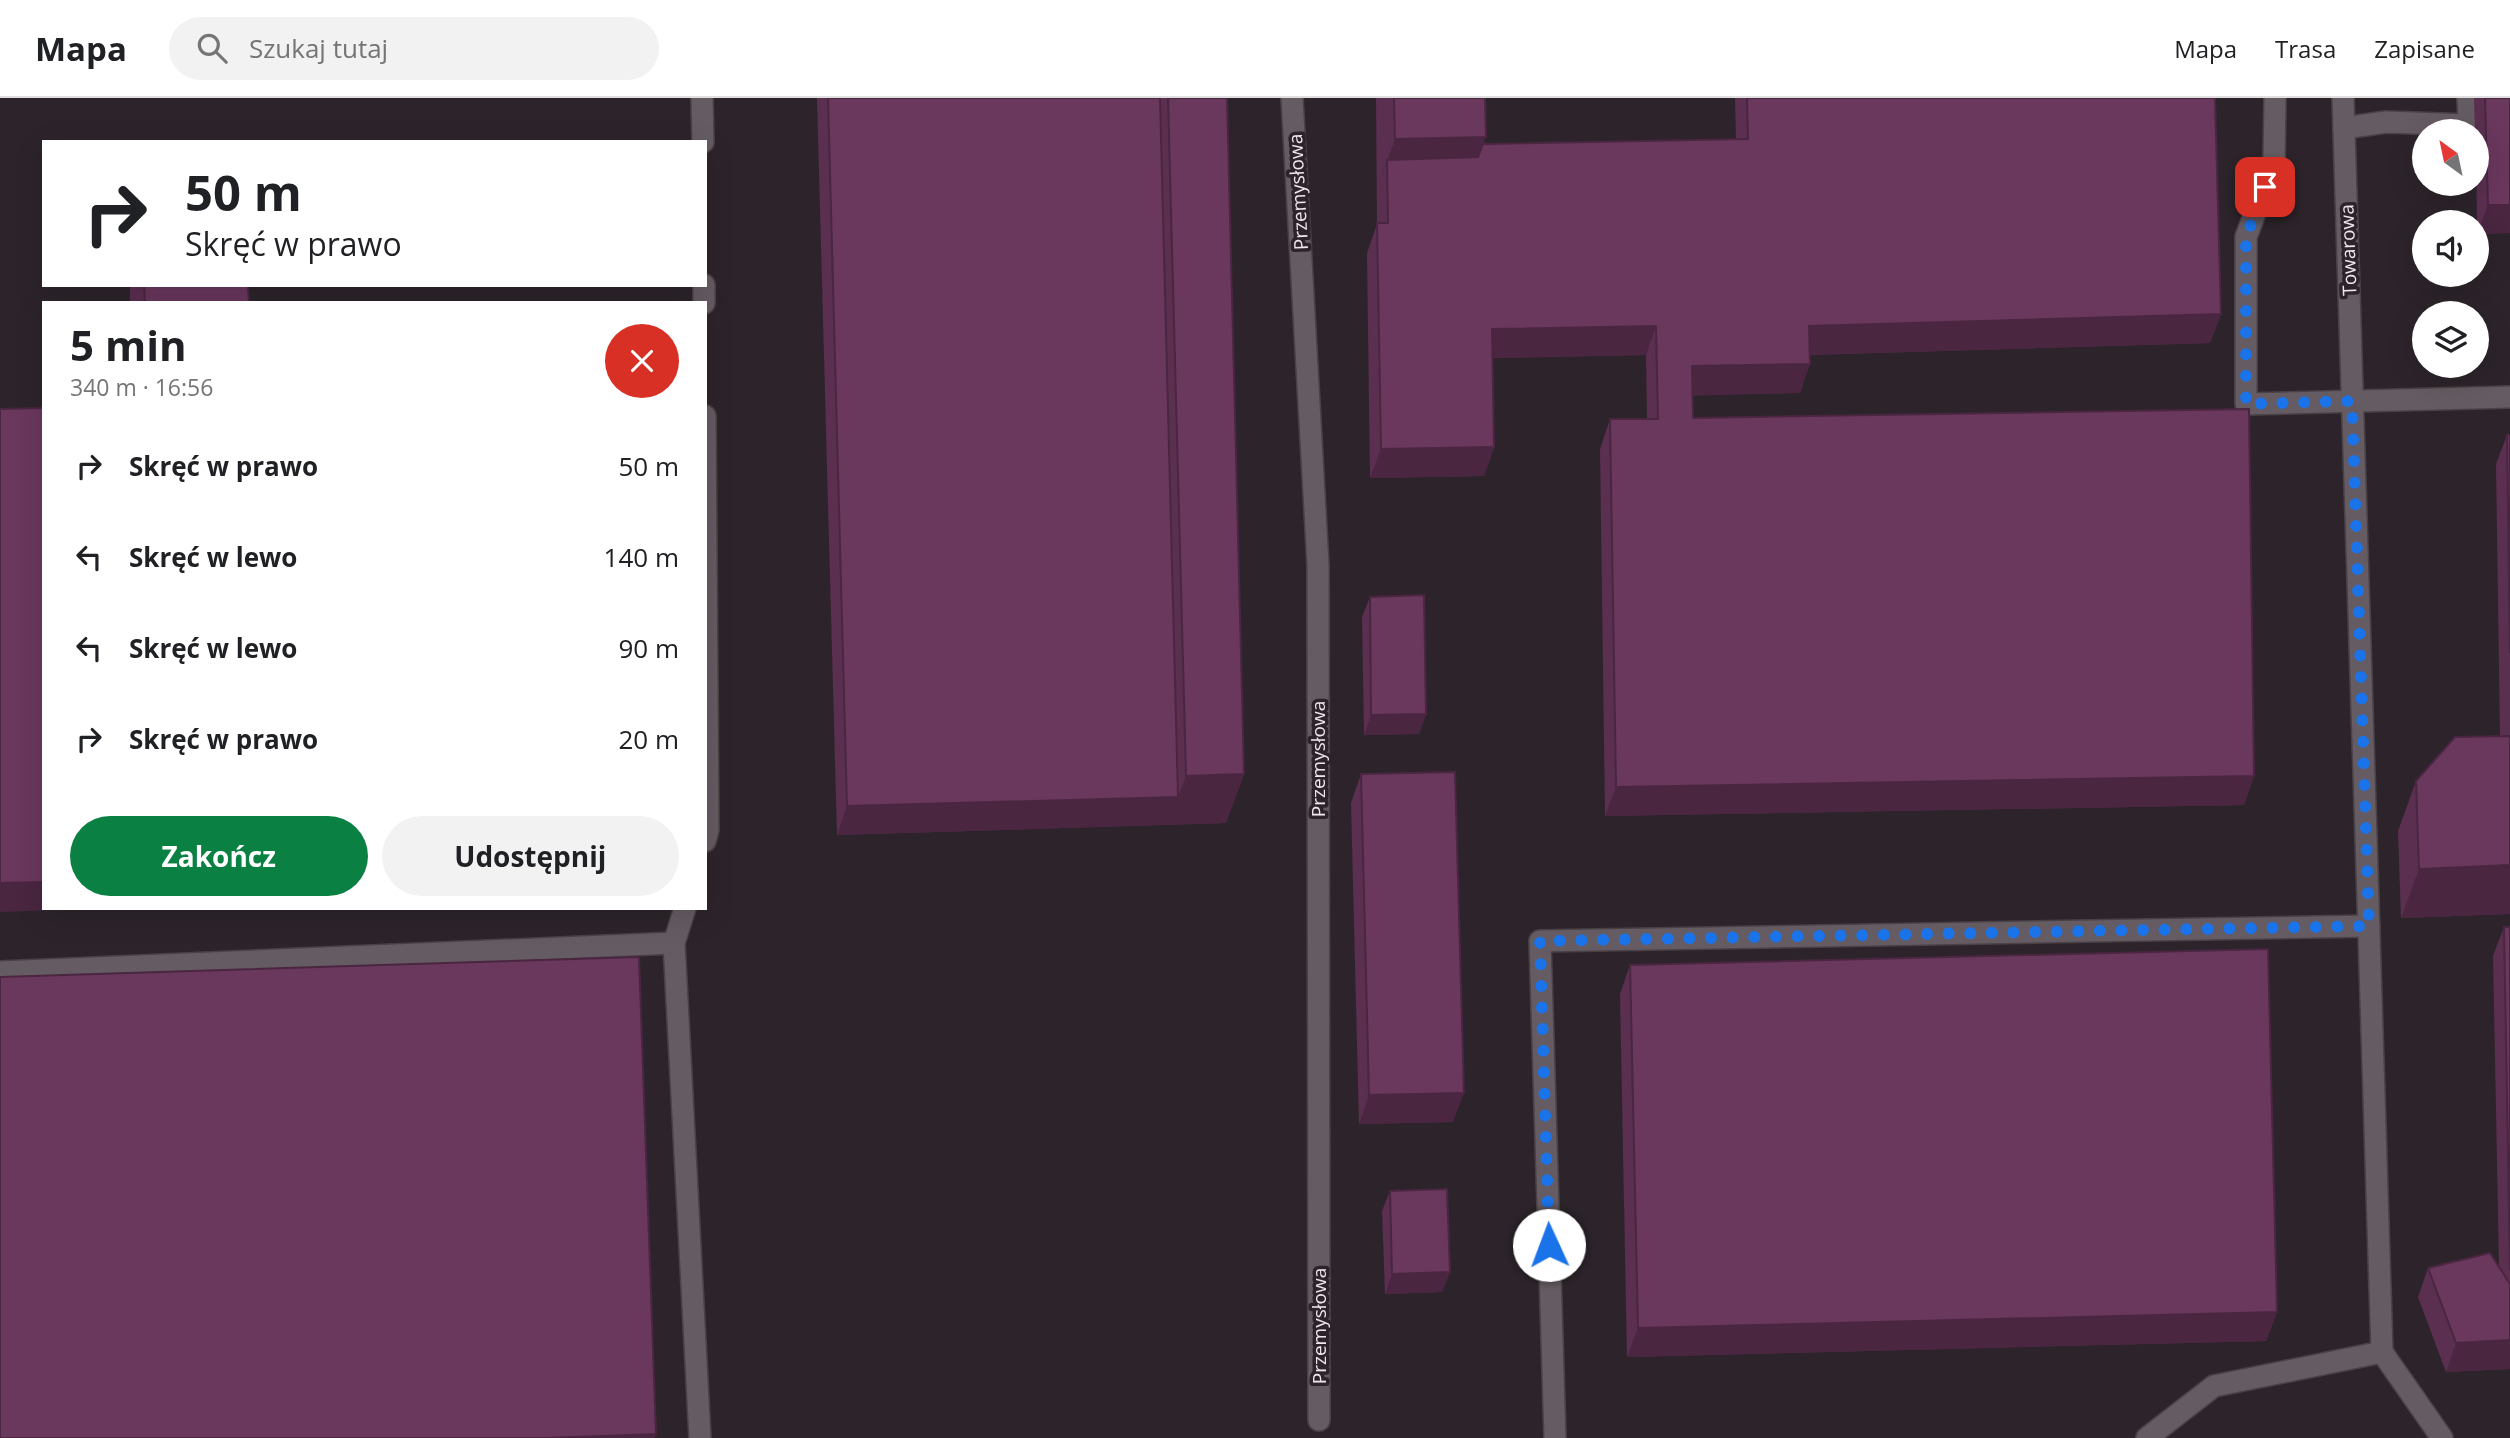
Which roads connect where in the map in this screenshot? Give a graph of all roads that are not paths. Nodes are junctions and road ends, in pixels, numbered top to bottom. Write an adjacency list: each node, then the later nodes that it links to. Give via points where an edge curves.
1 (702, 98): 7 (street)
2 (1292, 98): 17 (street, Przemysłowa, via 1318,565)
3 (2275, 98): 9 (street, via 2274,162 2246,237 2246,404)
4 (2343, 98): 6 (street, Towarowa)
5 (2468, 98): 6 (street, via 2469,125 2386,122)
6 (2344, 128): 9 (street, Towarowa)
7 (703, 140)
8 (2510, 397): 9 (street)
9 (2352, 401): 13 (street, Towarowa)
10 (707, 692): 11 (street)
11 (707, 834)
12 (684, 910): 14 (street)
13 (2369, 926): 16 (street, Towarowa); 19 (street, via 1540,941)
14 (674, 943): 15 (street); 18 (street)
15 (0, 972)
16 (2382, 1352): 20 (street, via 2214,1386); 21 (street)
17 (1319, 1420)
18 (699, 1438)
19 (1555, 1438)
20 (2147, 1438)
21 (2442, 1438)

